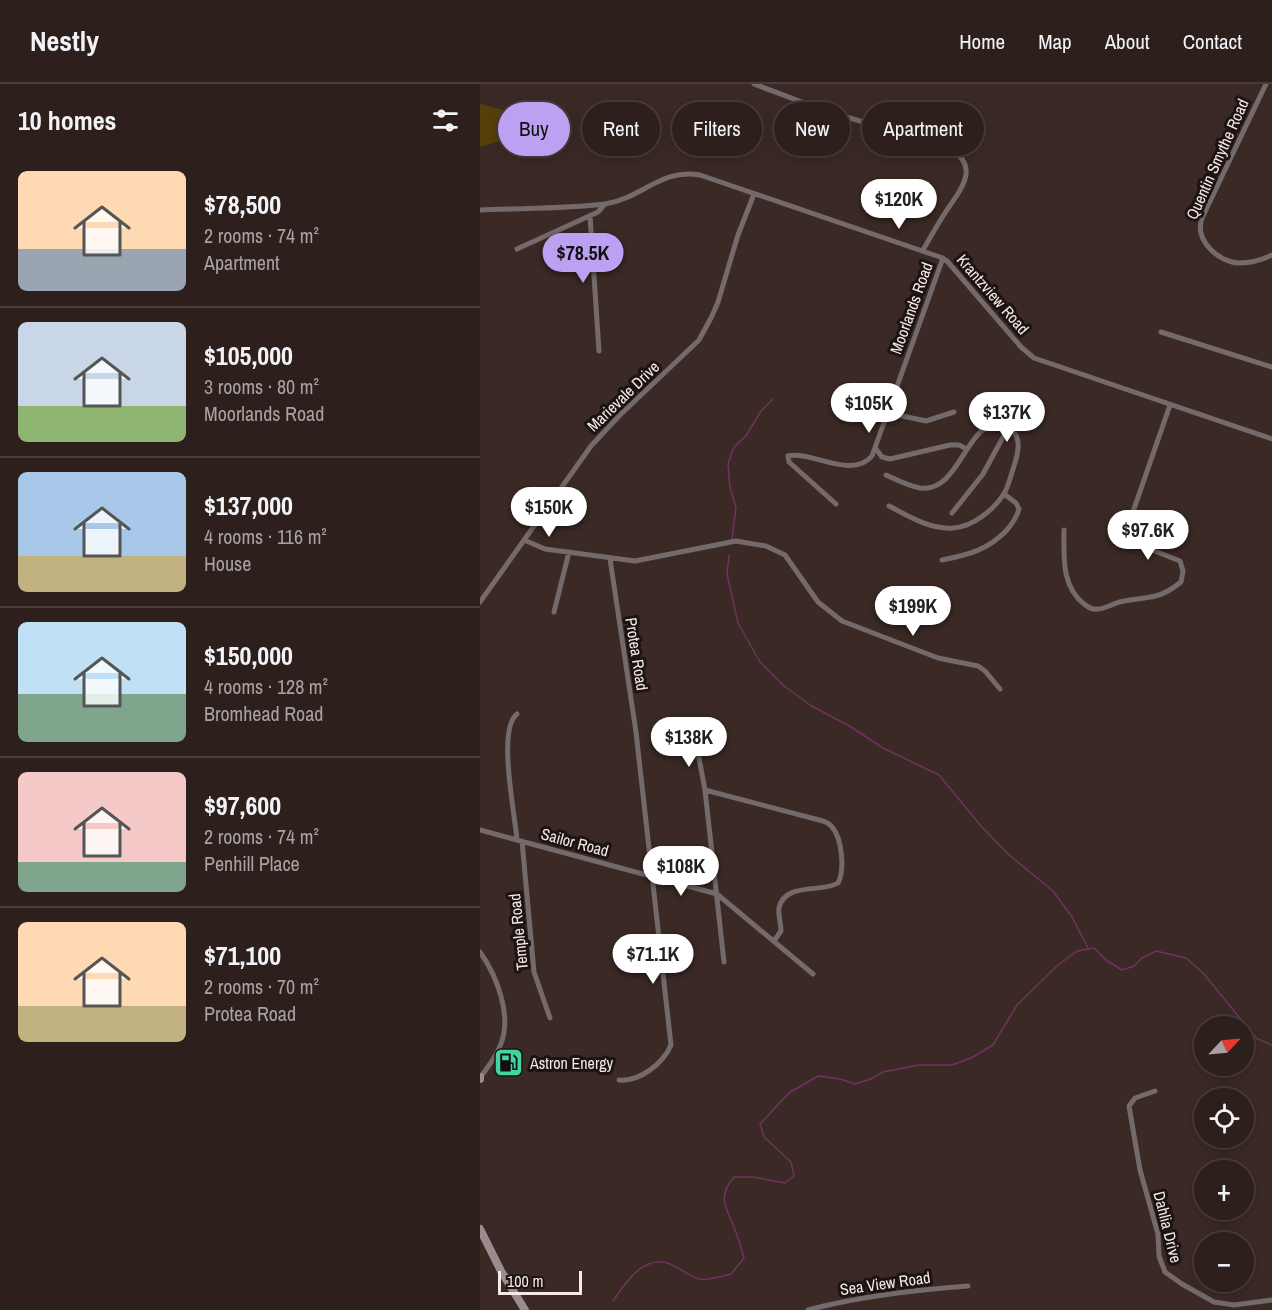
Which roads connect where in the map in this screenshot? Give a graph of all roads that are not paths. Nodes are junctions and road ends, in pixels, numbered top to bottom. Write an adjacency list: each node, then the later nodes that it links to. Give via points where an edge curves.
1 (753, 84): 8 (street, via 823,110 947,147 960,156 967,169 966,180)
2 (1266, 84): 9 (street, Quentin Smythe Road, via 1199,230 1211,250 1230,261 1249,262)
3 (754, 194): 4 (street, Krantzview Road, via 700,175 682,173); 8 (street, Krantzview Road); 27 (street, Marievale Drive, via 718,302 699,340 591,446)
4 (605, 204): 5 (street, Krantzview Road); 6 (street)
5 (480, 210)
6 (590, 216): 7 (street); 12 (street)
7 (517, 249)
8 (923, 250): 10 (street, Krantzview Road)
9 (1272, 255)
10 (943, 258): 14 (street, Krantzview Road, via 1034,358); 15 (street, Moorlands Road)
11 (1161, 332): 13 (street)
12 (599, 351)
13 (1272, 366)
14 (1170, 405): 18 (street, Krantzview Road); 26 (street, via 1127,529 1132,542 1180,561 1181,582 1157,597 1092,609 1078,599 1068,582)
15 (888, 412): 16 (street, via 926,421); 19 (street, Moorlands Road)
16 (954, 412)
17 (1009, 426): 20 (street, via 987,426); 22 (street, via 1019,447); 25 (street, via 983,474)
18 (1272, 439)
19 (876, 449): 20 (street, via 882,457 890,459 950,445); 23 (street, via 868,461 857,465 788,456 789,462)
20 (967, 449): 21 (street, via 945,481 932,487 920,488)
21 (886, 475)
22 (1004, 494): 24 (street, via 978,519 953,528 914,519); 32 (street, via 1019,509 1014,522 999,539 977,552)
23 (836, 504)
24 (889, 506)
25 (952, 513)
26 (1064, 530)
27 (524, 540): 28 (street); 29 (street, Marievale Drive)
28 (537, 546): 29 (street); 30 (street)
29 (518, 550): 33 (street, Marievale Drive)
30 (569, 552): 31 (street); 34 (street)
31 (610, 559): 35 (street, via 645,561 736,541 766,546 785,555 818,602 842,621 938,658 978,666); 41 (street, Protea Road, via 636,732)
32 (942, 560)
33 (480, 602)
34 (554, 612)
35 (1000, 690)
36 (517, 714): 40 (street, Temple Road, via 512,718 507,739)
37 (696, 742): 38 (street)
38 (705, 790): 42 (street); 43 (street, via 819,819 836,832 841,878 832,887 804,889 787,896 779,908 781,932)
39 (480, 830): 40 (street, Sailor Road)
40 (520, 841): 41 (street, Sailor Road); 47 (street, Temple Road, via 534,972)
41 (652, 877): 42 (street, Sailor Road); 49 (street, Protea Road, via 671,1045 642,1076)
42 (717, 894): 43 (street, Sailor Road); 45 (street)
43 (774, 941): 46 (street, Sailor Road)
44 (480, 952): 48 (street, via 495,981 504,1023 501,1044)
45 (724, 962)
46 (813, 974)
47 (550, 1018)
48 (480, 1078)
49 (619, 1080)
50 (1155, 1091): 53 (street, Dahlia Drive, via 1135,1098 1129,1106 1165,1272 1214,1302 1234,1305)
51 (480, 1229): 54 (main road)
52 (968, 1286): 55 (street, Sea View Road, via 910,1291)
53 (1272, 1300)
54 (525, 1310)
55 (808, 1310)

